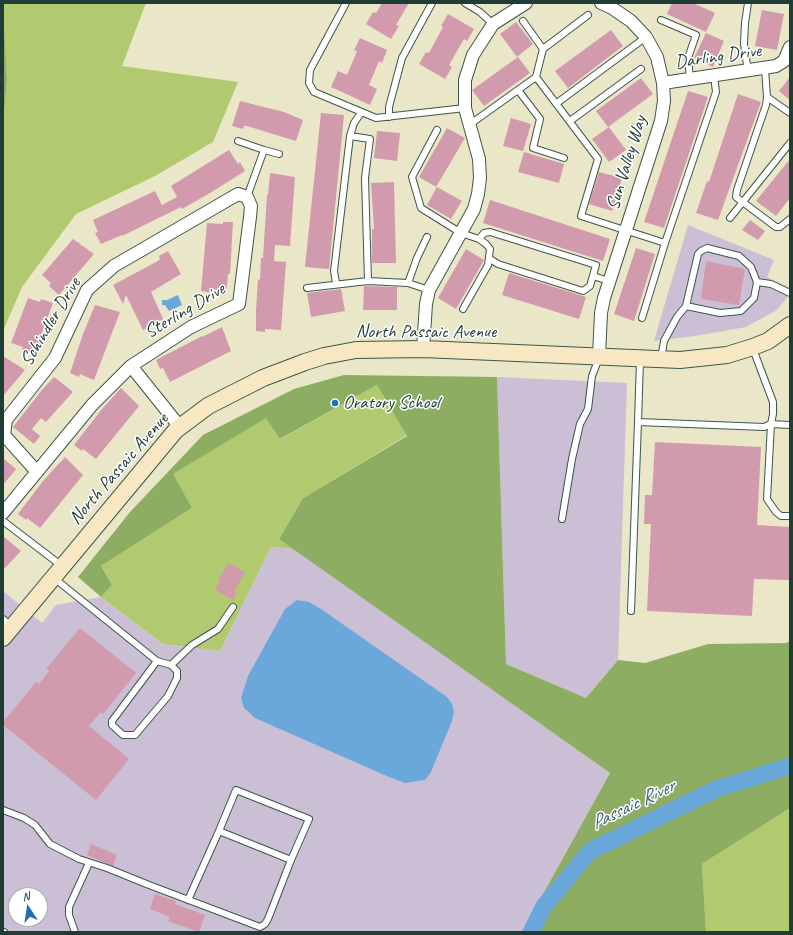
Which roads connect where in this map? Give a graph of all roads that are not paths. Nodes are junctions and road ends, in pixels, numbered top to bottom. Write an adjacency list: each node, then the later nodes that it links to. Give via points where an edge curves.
1 (346, 3): 25 (lane, via 310,70 309,83 314,92)
2 (432, 3): 27 (lane, via 402,58 389,107)
3 (465, 3): 10 (lane)
4 (526, 3): 10 (street)
5 (601, 3): 11 (street, Sun Valley Way, via 631,21)
6 (748, 3): 16 (lane, via 744,44)
7 (588, 15): 13 (lane)
8 (661, 20): 19 (lane, via 696,35 688,58)
9 (523, 21): 13 (lane)
10 (493, 24): 24 (street, via 473,55 465,80)
11 (646, 37): 20 (street, Sun Valley Way, via 657,57); 23 (lane)
12 (790, 47): 15 (street, Darling Drive, via 784,61)
13 (543, 49): 18 (lane)
14 (641, 69): 28 (lane)
15 (765, 69): 16 (street, Darling Drive); 22 (lane)
16 (748, 72): 17 (street, Darling Drive)
17 (714, 76): 19 (street, Darling Drive); 45 (lane, via 716,92)
18 (536, 77): 21 (lane); 23 (lane)
19 (690, 79): 20 (street, Darling Drive)
20 (664, 83): 41 (street, Sun Valley Way, via 660,121)
21 (518, 90): 29 (lane); 36 (lane, via 540,119 533,148)
22 (767, 96): 26 (lane); 38 (lane, via 737,190 736,197)
23 (557, 103): 28 (lane)
24 (465, 108): 27 (lane); 29 (street)
25 (361, 112): 27 (lane, via 376,118); 31 (lane)
26 (790, 113)
27 (389, 118)
28 (570, 121): 41 (lane, via 598,158 581,216)
29 (469, 125): 42 (street, via 477,148 480,178 474,209)
30 (437, 130): 42 (lane, via 412,177 421,208)
31 (350, 136): 48 (lane, via 370,139 365,178); 51 (lane, via 334,271)
32 (238, 141): 34 (lane)
33 (790, 144): 38 (lane)
34 (264, 150): 35 (lane); 37 (lane)
35 (279, 154)
36 (564, 158)
37 (249, 201): 65 (street, Sterling Drive, via 239,304 190,327); 70 (street, Schindler Drive, via 238,194 114,266 87,290 55,358 6,420 4,435)
38 (743, 203): 39 (lane); 40 (lane, via 776,226 780,227)
39 (730, 218)
40 (790, 219)
41 (625, 230): 45 (lane); 49 (street, Sun Valley Way)
42 (461, 233): 44 (lane); 54 (street)
43 (427, 237): 52 (lane, via 416,258)
44 (479, 239): 46 (lane, via 490,249); 47 (lane, via 484,233 490,232 581,261 596,266)
45 (665, 243): 58 (lane)
46 (490, 259): 47 (lane, via 498,264 582,290 590,286); 57 (lane)
47 (593, 276): 49 (lane)
48 (368, 281): 51 (lane); 52 (lane)
49 (609, 281): 62 (street, Sun Valley Way, via 601,313)
50 (757, 282): 55 (lane, via 771,284); 56 (lane, via 754,298 741,311 720,313); 56 (lane, via 751,267 739,256 707,248 698,254)
51 (336, 283): 53 (lane)
52 (408, 283): 54 (lane)
53 (307, 288)
54 (429, 290): 61 (street)
55 (790, 292)
56 (686, 306): 64 (lane, via 664,341)
57 (463, 309)
58 (642, 318)
59 (790, 325): 60 (main road, North Passaic Avenue)
60 (753, 347): 64 (main road, North Passaic Avenue, via 706,358); 67 (lane, via 772,402)
61 (423, 349): 62 (main road, North Passaic Avenue); 69 (main road, North Passaic Avenue, via 356,350 305,362 263,378 208,406)
62 (599, 356): 63 (main road, North Passaic Avenue); 73 (lane, via 592,376 588,409 580,424 573,452)
63 (640, 358): 64 (main road, North Passaic Avenue); 66 (lane)
64 (660, 359)
65 (131, 366): 69 (street); 70 (street, Sterling Drive, via 92,405)
66 (638, 422): 67 (lane, via 764,426); 77 (lane)
67 (771, 424): 68 (lane); 72 (lane, via 767,499 781,516)
68 (790, 425)
69 (180, 427): 75 (main road, North Passaic Avenue)
70 (37, 472): 71 (street, Sterling Drive)
71 (3, 513)
72 (790, 516)
73 (562, 519)
74 (3, 521): 75 (lane)
75 (57, 572): 78 (main road, North Passaic Avenue); 79 (lane)
76 (234, 607): 80 (lane, via 218,629 192,646)
77 (631, 611)
78 (6, 628)
79 (157, 661): 80 (lane); 80 (lane, via 112,721 112,725 123,735 135,735 168,696 177,678 177,671)
80 (171, 665)
81 (3, 810): 84 (lane, via 24,818 35,825 54,846)
82 (219, 830): 83 (lane); 83 (lane, via 236,790 309,819); 85 (lane)
83 (291, 860): 86 (lane, via 268,919)
84 (89, 863): 85 (lane); 87 (lane, via 70,907 69,915)
85 (188, 900): 86 (lane)
86 (258, 929)
87 (75, 932)

